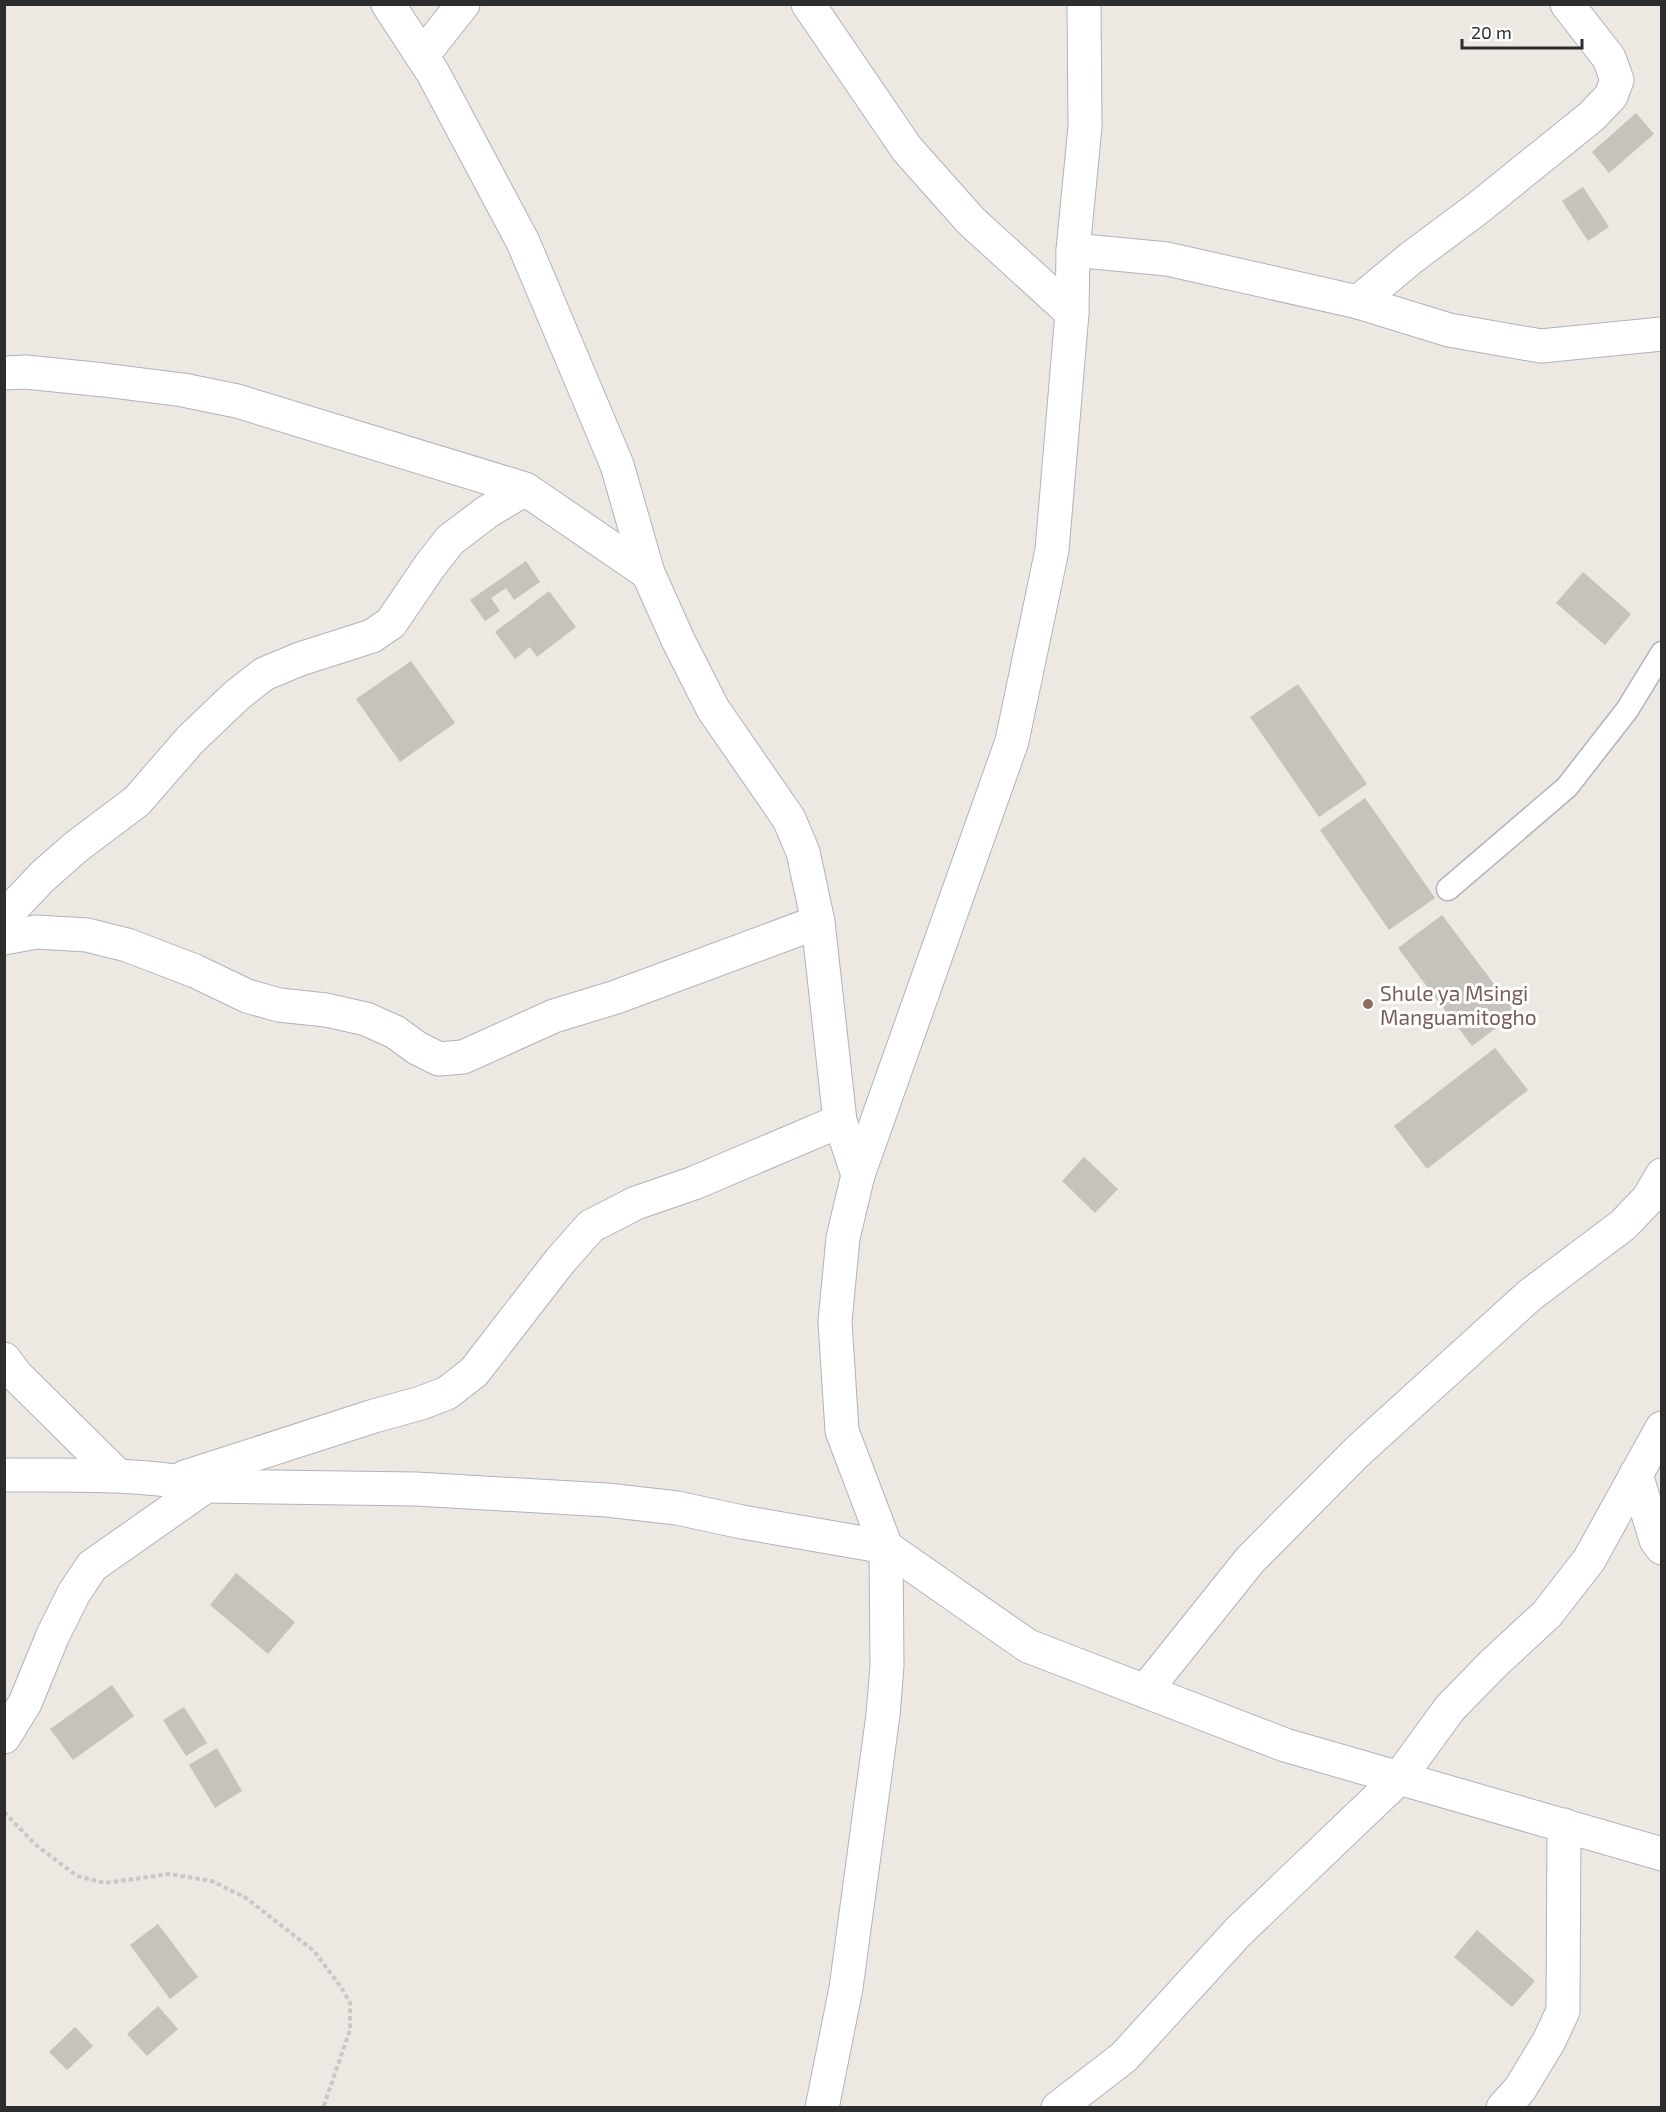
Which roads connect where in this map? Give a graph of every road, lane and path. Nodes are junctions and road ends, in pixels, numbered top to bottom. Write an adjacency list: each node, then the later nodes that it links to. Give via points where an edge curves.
1 (388, 4): 6 (street)
2 (463, 4): 6 (street)
3 (808, 4): 9 (street, via 907,149 971,221)
4 (1084, 4): 7 (street, via 1085,127)
5 (1567, 4): 8 (street, via 1609,58 1617,80 1611,96 1584,122)
6 (422, 56): 13 (street, via 523,242 617,465)
7 (1073, 250): 8 (street, via 1167,259); 9 (street)
8 (1358, 302): 10 (street, via 1449,330 1541,346)
9 (1072, 313): 20 (street, via 1052,550 1012,741)
10 (1662, 334)
11 (12, 366): 12 (street, via 237,401)
12 (525, 489): 13 (street); 16 (street, via 450,540 391,623 372,636 264,674 236,696 190,740 137,801 76,847)
13 (648, 573): 17 (street, via 713,709 789,819 803,852)
14 (1662, 653): 15 (lane, via 1627,710 1568,788)
15 (1448, 889)
16 (4, 917)
17 (818, 922): 18 (street, via 554,1016 463,1057 439,1059 366,1019 247,996 195,970 127,945 87,935 36,932); 19 (street)
18 (4, 938)
19 (840, 1121): 20 (street); 27 (street, via 694,1184 636,1203 591,1226 474,1372 447,1393)
20 (858, 1175): 28 (street, via 843,1238 835,1321 842,1431)
21 (1660, 1180): 30 (street, via 1623,1225 1530,1294 1357,1452 1250,1560)
22 (4, 1359): 26 (street)
23 (1662, 1428): 24 (street)
24 (1636, 1474): 29 (street, via 1656,1540); 32 (street, via 1589,1560 1554,1605 1450,1708)
25 (4, 1475): 26 (street)
26 (117, 1475): 27 (street)
27 (191, 1483): 28 (street, via 416,1489 607,1500 677,1508); 31 (street, via 92,1566 74,1593 25,1703)
28 (886, 1547): 30 (street, via 1028,1646); 37 (street, via 887,1666 883,1715 846,1988)
29 (1662, 1548)
30 (1145, 1691): 32 (street, via 1285,1745)
31 (4, 1737)
32 (1399, 1778): 34 (street); 38 (street, via 1238,1932 1124,2057)
33 (4, 1812): 36 (path, via 36,1845 77,1876 105,1883 169,1874 212,1881 246,1899 314,1951 350,2002 350,2030)
34 (1564, 1826): 35 (street); 39 (street, via 1563,2011 1520,2089)
35 (1662, 1854)
36 (323, 2108)
37 (822, 2108)
38 (1058, 2108)
39 (1503, 2108)

